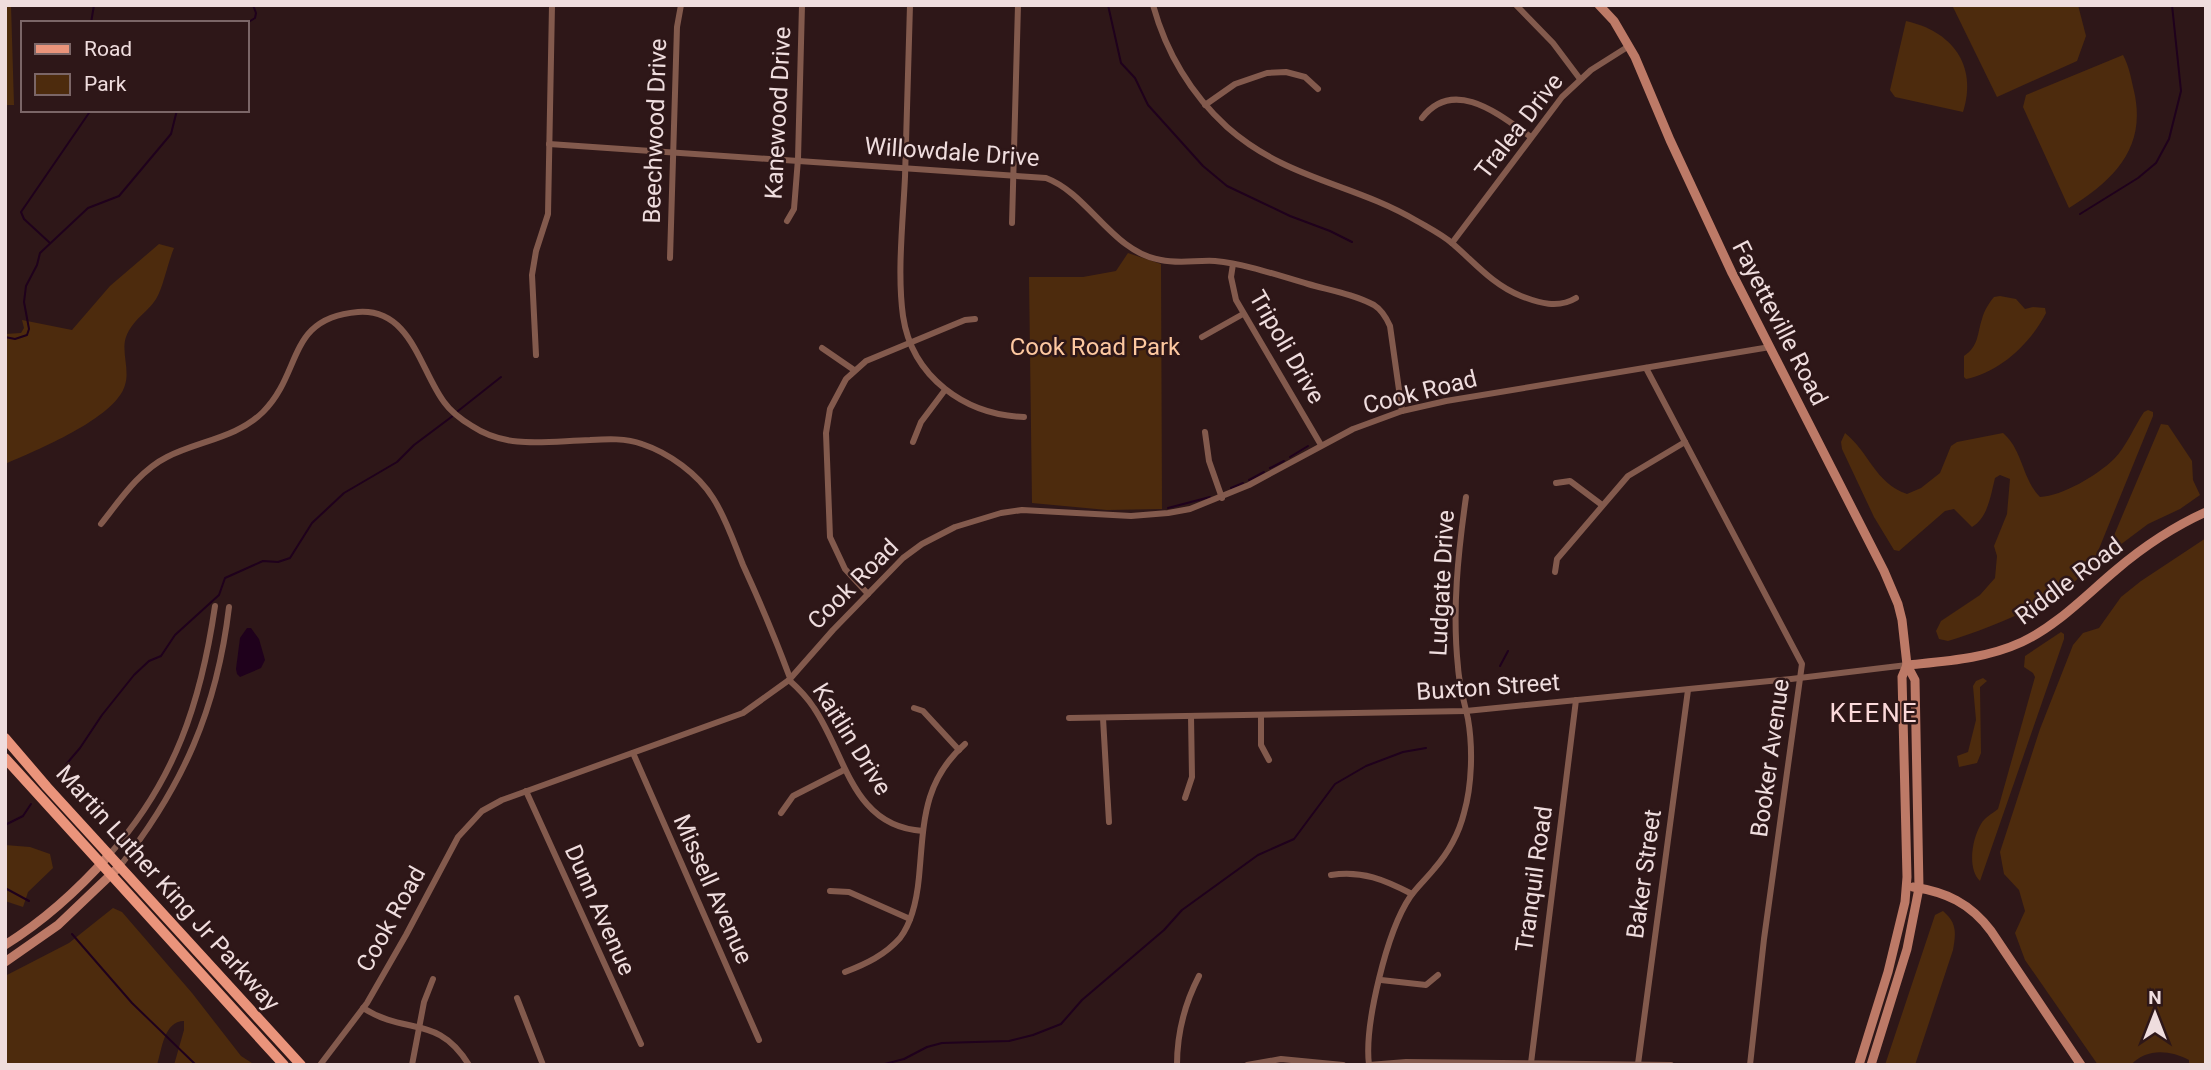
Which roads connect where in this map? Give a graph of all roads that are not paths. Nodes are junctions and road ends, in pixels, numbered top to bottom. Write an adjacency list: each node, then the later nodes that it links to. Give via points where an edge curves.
1 (552, 5): 15 (street)
2 (681, 5): 16 (street, Beechwood Drive)
3 (802, 5): 17 (street, Kanewood Drive)
4 (910, 5): 18 (street)
5 (1018, 5): 19 (street)
6 (1153, 5): 12 (street, via 1169,50)
7 (1516, 5): 10 (street)
8 (1599, 5): 9 (main road, Fayetteville Road)
9 (1629, 46): 10 (street, Tralea Drive); 30 (main road, Fayetteville Road)
10 (1580, 79): 14 (street, Tralea Drive)
11 (1318, 89): 12 (street, via 1305,77 1267,73 1234,84)
12 (1205, 105): 22 (street, via 1267,157 1403,213)
13 (1422, 118): 14 (street, via 1436,104 1469,101 1498,113)
14 (1531, 137): 22 (street, Tralea Drive)
15 (549, 144): 16 (street, Willowdale Drive); 32 (street, via 548,214 532,275)
16 (673, 152): 17 (street, Willowdale Drive); 23 (street, Beechwood Drive)
17 (797, 160): 18 (street, Willowdale Drive); 20 (street, Kanewood Drive, via 794,209)
18 (905, 167): 19 (street, Willowdale Drive); 29 (street, via 902,303)
19 (1013, 175): 21 (street); 24 (street, Willowdale Drive, via 1059,183 1126,245 1144,255 1162,261)
20 (787, 221)
21 (1012, 223)
22 (1452, 243): 25 (street, via 1511,292 1552,304 1567,304)
23 (670, 258)
24 (1233, 264): 26 (street, Tripoli Drive, via 1232,289); 36 (street, Willowdale Drive, via 1344,294 1380,310 1392,333)
25 (1576, 298)
26 (1243, 314): 28 (street); 41 (street, Tripoli Drive)
27 (975, 320): 29 (street)
28 (1202, 337)
29 (910, 342): 34 (street, via 878,354); 35 (street, via 923,366)
30 (1770, 347): 33 (street, Cook Road); 52 (main road, Fayetteville Road, via 1884,571 1900,613)
31 (822, 348): 34 (street)
32 (536, 355)
33 (1646, 368): 36 (street, Cook Road); 40 (street, Booker Avenue)
34 (854, 370): 49 (street, via 835,396 827,420 828,524 838,559)
35 (945, 390): 37 (street, via 982,411); 39 (street, via 927,411)
36 (1402, 411): 41 (street, Cook Road)
37 (1024, 417)
38 (1205, 432): 44 (street)
39 (913, 442)
40 (1685, 442): 45 (street, via 1628,477); 53 (street, Booker Avenue, via 1800,659)
41 (1321, 445): 44 (street, Cook Road)
42 (1556, 483): 45 (street, via 1570,481)
43 (1466, 497): 58 (street, Ludgate Drive, via 1456,641)
44 (1222, 498): 49 (street, Cook Road, via 1154,515 1001,513 955,527 922,544)
45 (1602, 505): 48 (street, via 1557,559)
46 (2206, 512): 52 (main road, Riddle Road, via 2154,541 2023,641 1973,658)
47 (101, 524): 54 (street, via 134,482 162,460 260,415 282,388 312,328 356,312 374,314 402,329 444,402 484,434 527,443 620,440 643,444 685,468 715,502)
48 (1555, 572)
49 (868, 594): 54 (street, Cook Road)
50 (215, 606): 73 (street, via 207,662 175,756 139,817)
51 (229, 607): 75 (street, via 214,691 195,745 159,814)
52 (1907, 665): 53 (street, Buxton Street); 78 (main road, Fayetteville Road, via 1902,677); 79 (main road, Fayetteville Road, via 1915,680)
53 (1801, 677): 55 (street, Buxton Street); 108 (street, Booker Avenue, via 1763,939)
54 (790, 679): 64 (street, Cook Road, via 743,713); 67 (street, Kaitlin Drive, via 814,708)
55 (1688, 690): 56 (street, Buxton Street); 96 (street, Baker Street)
56 (1576, 700): 58 (street, Buxton Street); 95 (street, Tranquil Road)
57 (914, 708): 72 (street, via 923,710 962,747 930,792)
58 (1466, 711): 59 (street, Buxton Street); 81 (street, Ludgate Drive, via 1469,758 1464,814 1445,854)
59 (1261, 715): 60 (street, Buxton Street); 66 (street, via 1261,745)
60 (1191, 716): 62 (street, Buxton Street); 69 (street, via 1192,777)
61 (1069, 718): 62 (street, Buxton Street)
62 (1103, 718): 71 (street)
63 (5, 738): 73 (main road, Martin Luther King Jr Parkway)
64 (633, 753): 68 (street, Cook Road); 93 (street, Missell Avenue)
65 (5, 758): 74 (main road, Martin Luther King Jr Parkway)
66 (1269, 760)
67 (844, 770): 70 (street, via 793,796); 72 (street, Kaitlin Drive, via 877,814)
68 (526, 791): 91 (street, Cook Road, via 489,807 463,831); 94 (street, Dunn Avenue)
69 (1185, 798)
70 (781, 813)
71 (1109, 822)
72 (923, 831): 82 (street, via 918,894)
73 (109, 855): 74 (main road); 75 (main road, Martin Luther King Jr Parkway)
74 (100, 864): 77 (main road, Martin Luther King Jr Parkway); 83 (main road, via 60,905)
75 (120, 866): 77 (main road); 98 (main road, Martin Luther King Jr Parkway)
76 (1331, 875): 81 (street, via 1364,874)
77 (111, 876): 84 (main road, via 48,933); 97 (main road, Martin Luther King Jr Parkway)
78 (1907, 886): 79 (main road); 109 (main road, Fayetteville Road, via 1899,933)
79 (1919, 888): 110 (main road, Fayetteville Road, via 1903,966); 111 (main road, via 1952,897 1983,920)
80 (830, 891): 82 (street, via 849,892)
81 (1412, 894): 89 (street, Ludgate Drive, via 1392,931)
82 (910, 919): 85 (street, via 885,952)
83 (5, 945)
84 (5, 962)
85 (845, 972)
86 (1438, 975): 89 (street, via 1426,985)
87 (1199, 976): 103 (street, via 1182,1017)
88 (433, 979): 92 (street)
89 (1381, 980): 106 (street, Ludgate Drive, via 1368,1038)
90 (517, 998): 102 (street)
91 (363, 1008): 92 (street, via 386,1021); 99 (street, Cook Road)
92 (419, 1027): 100 (street); 101 (street, via 449,1039)
93 (759, 1040)
94 (641, 1044)
95 (1531, 1063): 96 (street); 106 (street)
96 (1639, 1064): 107 (street)
97 (284, 1065)
98 (301, 1065)
99 (320, 1065)
100 (412, 1065)
101 (469, 1065)
102 (543, 1065)
103 (1178, 1065)
104 (1247, 1065): 105 (street, via 1281,1059)
105 (1343, 1065)
106 (1369, 1065)
107 (1671, 1065)
108 (1750, 1065)
109 (1859, 1065)
110 (1871, 1065)
111 (2081, 1065)

